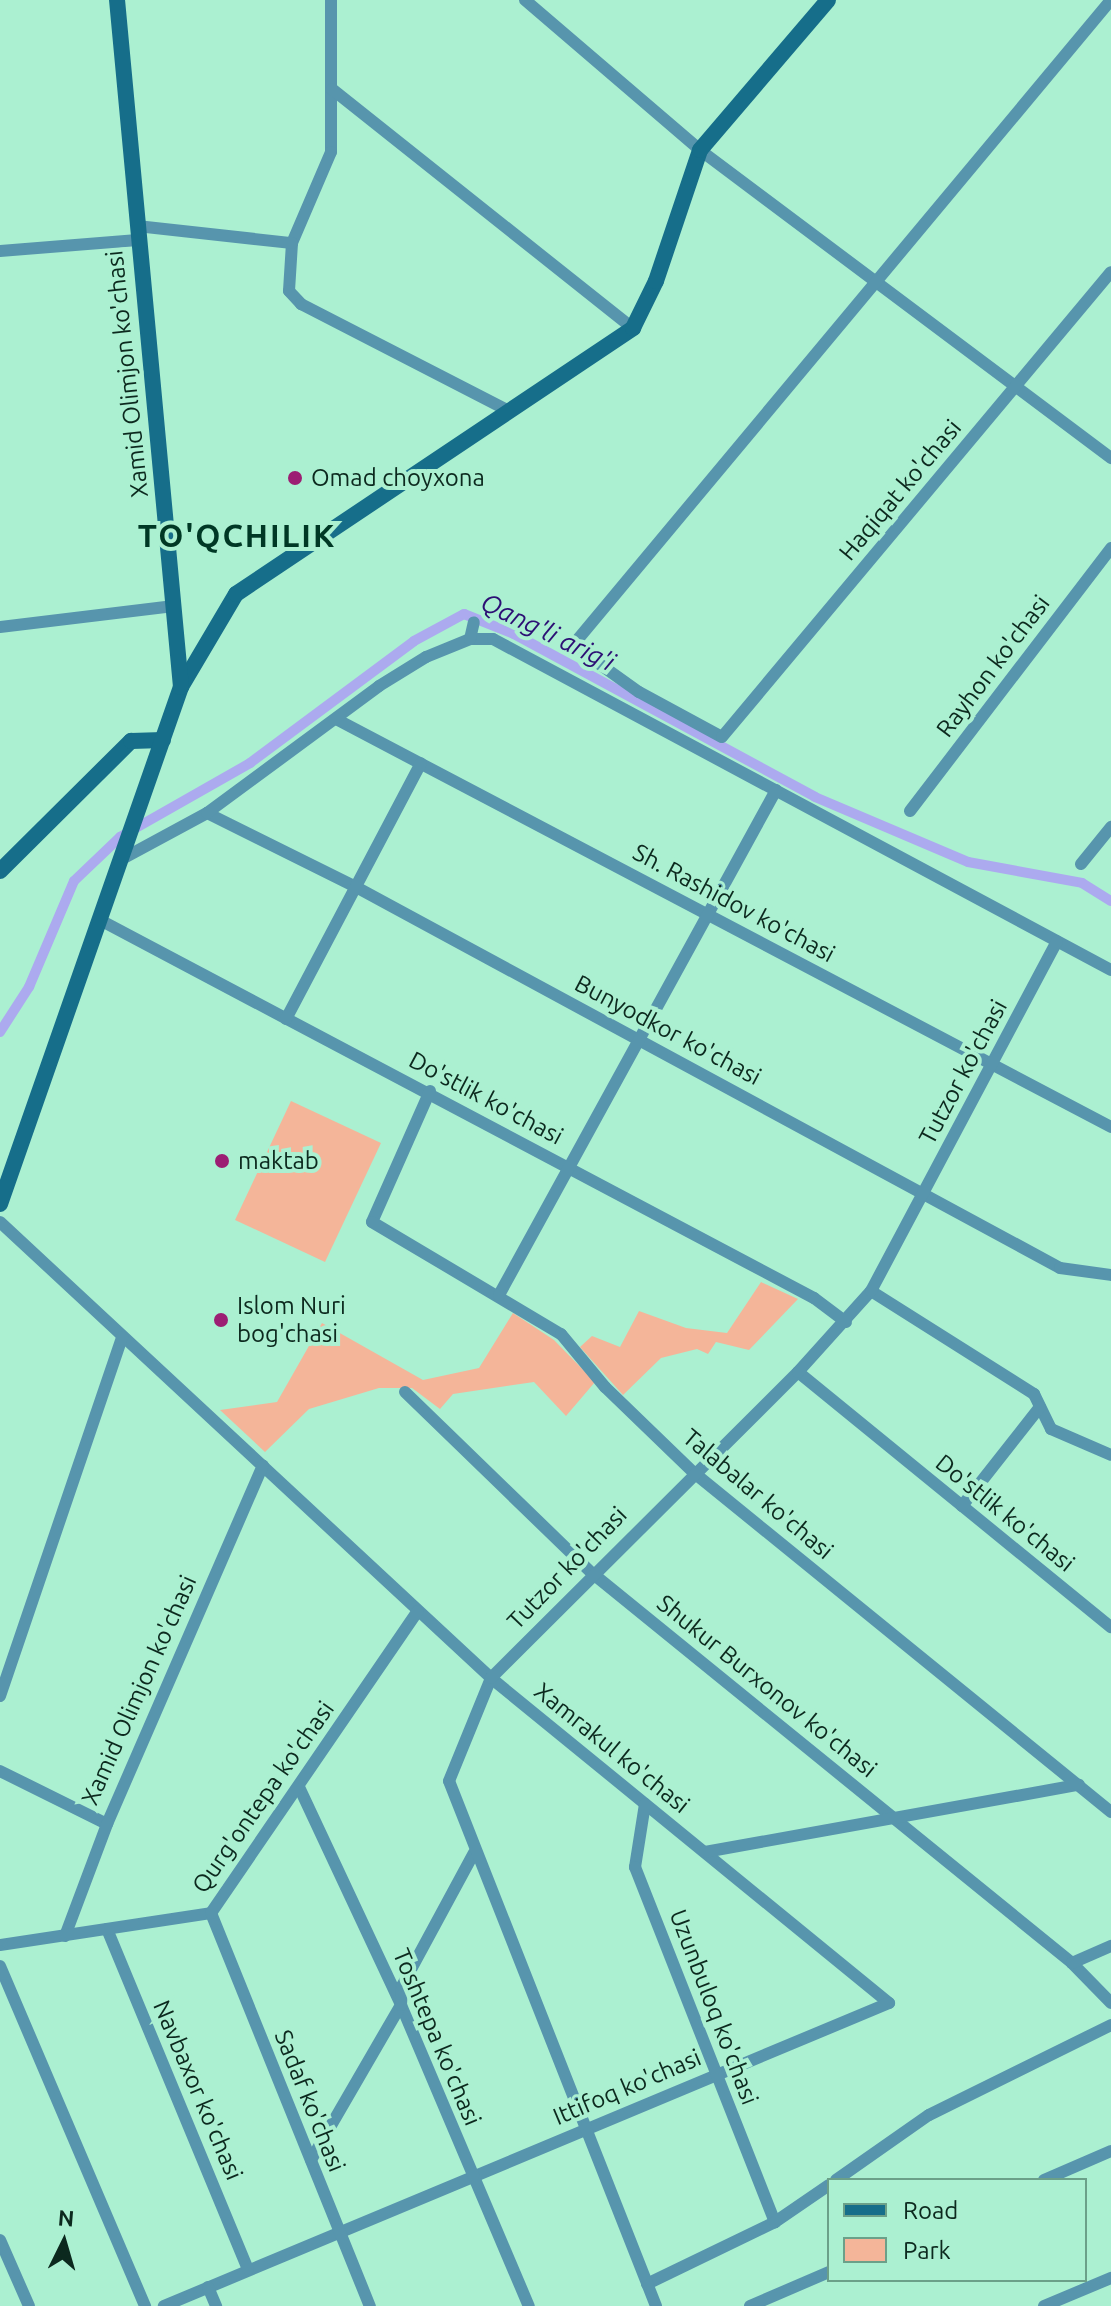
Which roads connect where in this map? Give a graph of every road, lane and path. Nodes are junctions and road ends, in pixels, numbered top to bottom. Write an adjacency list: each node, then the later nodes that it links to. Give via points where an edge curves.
1 (117, 0): 10 (main road, Xamid Olimjon ko'chasi)
2 (331, 0): 8 (street)
3 (525, 0): 7 (street)
4 (548, 0): 7 (street)
5 (828, 0): 9 (main road)
6 (1111, 0): 14 (street)
7 (537, 11): 9 (street)
8 (332, 89): 11 (street, via 331,152); 15 (street)
9 (700, 150): 14 (street); 15 (main road, via 656,281)
10 (138, 233): 11 (street); 12 (street); 20 (main road, Xamid Olimjon ko'chasi)
11 (292, 243): 17 (street, via 289,291 301,304)
12 (0, 251)
13 (1111, 272): 16 (street, Haqiqat ko'chasi)
14 (877, 282): 16 (street); 16 (street, Haqiqat ko'chasi, via 573,645 639,692 722,737)
15 (633, 328): 17 (main road)
16 (1016, 386): 18 (street)
17 (507, 410): 24 (main road, via 236,594)
18 (1111, 458)
19 (1111, 548): 29 (street, Rayhon ko'chasi)
20 (174, 606): 22 (street); 24 (main road, Xamid Olimjon ko'chasi)
21 (474, 622): 23 (street)
22 (0, 627)
23 (470, 639): 25 (street, via 426,657); 28 (street, via 493,639)
24 (181, 687): 26 (main road, Xamid Olimjon ko'chasi)
25 (336, 719): 27 (street, Sh. Rashidov ko'chasi); 30 (street)
26 (163, 740): 32 (main road, Xamid Olimjon ko'chasi); 34 (main road, via 131,741)
27 (421, 763): 35 (street); 36 (street, Sh. Rashidov ko'chasi)
28 (776, 790): 36 (street); 38 (street)
29 (910, 811)
30 (207, 813): 32 (street); 35 (street, Bunyodkor ko'chasi)
31 (1111, 827): 33 (street)
32 (122, 859): 37 (main road)
33 (1081, 864)
34 (0, 871)
35 (356, 887): 40 (street); 41 (street, Bunyodkor ko'chasi)
36 (707, 914): 41 (street); 42 (street, Sh. Rashidov ko'chasi)
37 (100, 920): 40 (street, Do'stlik ko'chasi); 47 (main road)
38 (1057, 941): 39 (street); 42 (street, Tutzor ko'chasi)
39 (1111, 970)
40 (286, 1019): 43 (street, Do'stlik ko'chasi)
41 (639, 1040): 45 (street); 46 (street, Bunyodkor ko'chasi)
42 (992, 1064): 44 (street, Sh. Rashidov ko'chasi); 46 (street, Tutzor ko'chasi)
43 (430, 1091): 45 (street, Do'stlik ko'chasi); 51 (street, Talabalar ko'chasi, via 372,1222)
44 (1111, 1127)
45 (571, 1168): 51 (street); 52 (street, Do'stlik ko'chasi, via 814,1298)
46 (924, 1192): 49 (street, Bunyodkor ko'chasi, via 1060,1268); 50 (street, Tutzor ko'chasi)
47 (0, 1204)
48 (0, 1222): 53 (street, Xamrakul ko'chasi)
49 (1111, 1275)
50 (871, 1291): 52 (street, Tutzor ko'chasi); 56 (street, via 1034,1394)
51 (499, 1295): 59 (street, Talabalar ko'chasi, via 561,1334 605,1387)
52 (846, 1322): 54 (street, Tutzor ko'chasi)
53 (122, 1337): 58 (street, Xamrakul ko'chasi); 65 (street)
54 (798, 1372): 59 (street, Tutzor ko'chasi); 60 (street, Do'stlik ko'chasi)
55 (405, 1392): 61 (street, Shukur Burxonov ko'chasi)
56 (1040, 1407): 57 (street, via 1051,1429); 60 (street)
57 (1111, 1455)
58 (263, 1466): 62 (street, Xamrakul ko'chasi); 72 (street, Xamid Olimjon ko'chasi)
59 (693, 1472): 61 (street, Tutzor ko'chasi); 67 (street, Talabalar ko'chasi)
60 (962, 1506): 63 (street, Do'stlik ko'chasi)
61 (592, 1573): 64 (street, Tutzor ko'chasi); 71 (street, Shukur Burxonov ko'chasi)
62 (418, 1611): 64 (street, Xamrakul ko'chasi); 68 (street, Qurg'ontepa ko'chasi)
63 (1111, 1627)
64 (491, 1678): 69 (street, Xamrakul ko'chasi); 74 (street, Tutzor ko'chasi, via 449,1781)
65 (0, 1696)
66 (0, 1771): 72 (street, Xamid Olimjon ko'chasi)
67 (1079, 1785): 70 (street, Talabalar ko'chasi); 71 (street)
68 (299, 1787): 75 (street, Qurg'ontepa ko'chasi); 83 (street, Toshtepa ko'chasi)
69 (645, 1804): 73 (street, Xamrakul ko'chasi); 85 (street, Uzunbuloq ko'chasi, via 635,1867)
70 (1111, 1812)
71 (897, 1820): 73 (street); 80 (street, Shukur Burxonov ko'chasi)
72 (107, 1824): 77 (street)
73 (705, 1852): 85 (street, Ittifoq ko'chasi, via 889,2003)
74 (474, 1853): 83 (street, via 402,1986); 86 (street, Tutzor ko'chasi)
75 (211, 1913): 76 (street, Qurg'ontepa ko'chasi); 88 (street, Sadaf ko'chasi)
76 (107, 1929): 77 (street, Qurg'ontepa ko'chasi); 96 (street, Navbaxor ko'chasi)
77 (65, 1936): 78 (street, Qurg'ontepa ko'chasi)
78 (0, 1945)
79 (1111, 1946): 80 (street)
80 (1072, 1963): 82 (street, Shukur Burxonov ko'chasi)
81 (0, 1966): 102 (street)
82 (1111, 2003)
83 (401, 2005): 88 (street); 89 (street, Toshtepa ko'chasi)
84 (1111, 2025): 90 (street, via 929,2115)
85 (716, 2073): 86 (street, Ittifoq ko'chasi); 93 (street, Uzunbuloq ko'chasi)
86 (583, 2128): 89 (street, Ittifoq ko'chasi); 99 (street, Tutzor ko'chasi)
87 (1111, 2151): 91 (street)
88 (311, 2160): 94 (street, Sadaf ko'chasi)
89 (473, 2175): 94 (street, Ittifoq ko'chasi); 106 (street, Toshtepa ko'chasi)
90 (839, 2178)
91 (1049, 2178)
92 (827, 2186): 93 (street)
93 (775, 2222): 99 (street)
94 (338, 2230): 96 (street, Ittifoq ko'chasi); 105 (street, Sadaf ko'chasi)
95 (0, 2240): 101 (street)
96 (248, 2269): 100 (street, Ittifoq ko'chasi)
97 (827, 2273): 108 (street)
98 (1111, 2278): 109 (street)
99 (647, 2284): 107 (street, Tutzor ko'chasi)
100 (208, 2287): 103 (street, Ittifoq ko'chasi); 104 (street)
101 (29, 2306)
102 (145, 2306)
103 (164, 2306)
104 (216, 2306)
105 (370, 2306)
106 (529, 2306)
107 (656, 2306)
108 (750, 2306)
109 (1044, 2306)

